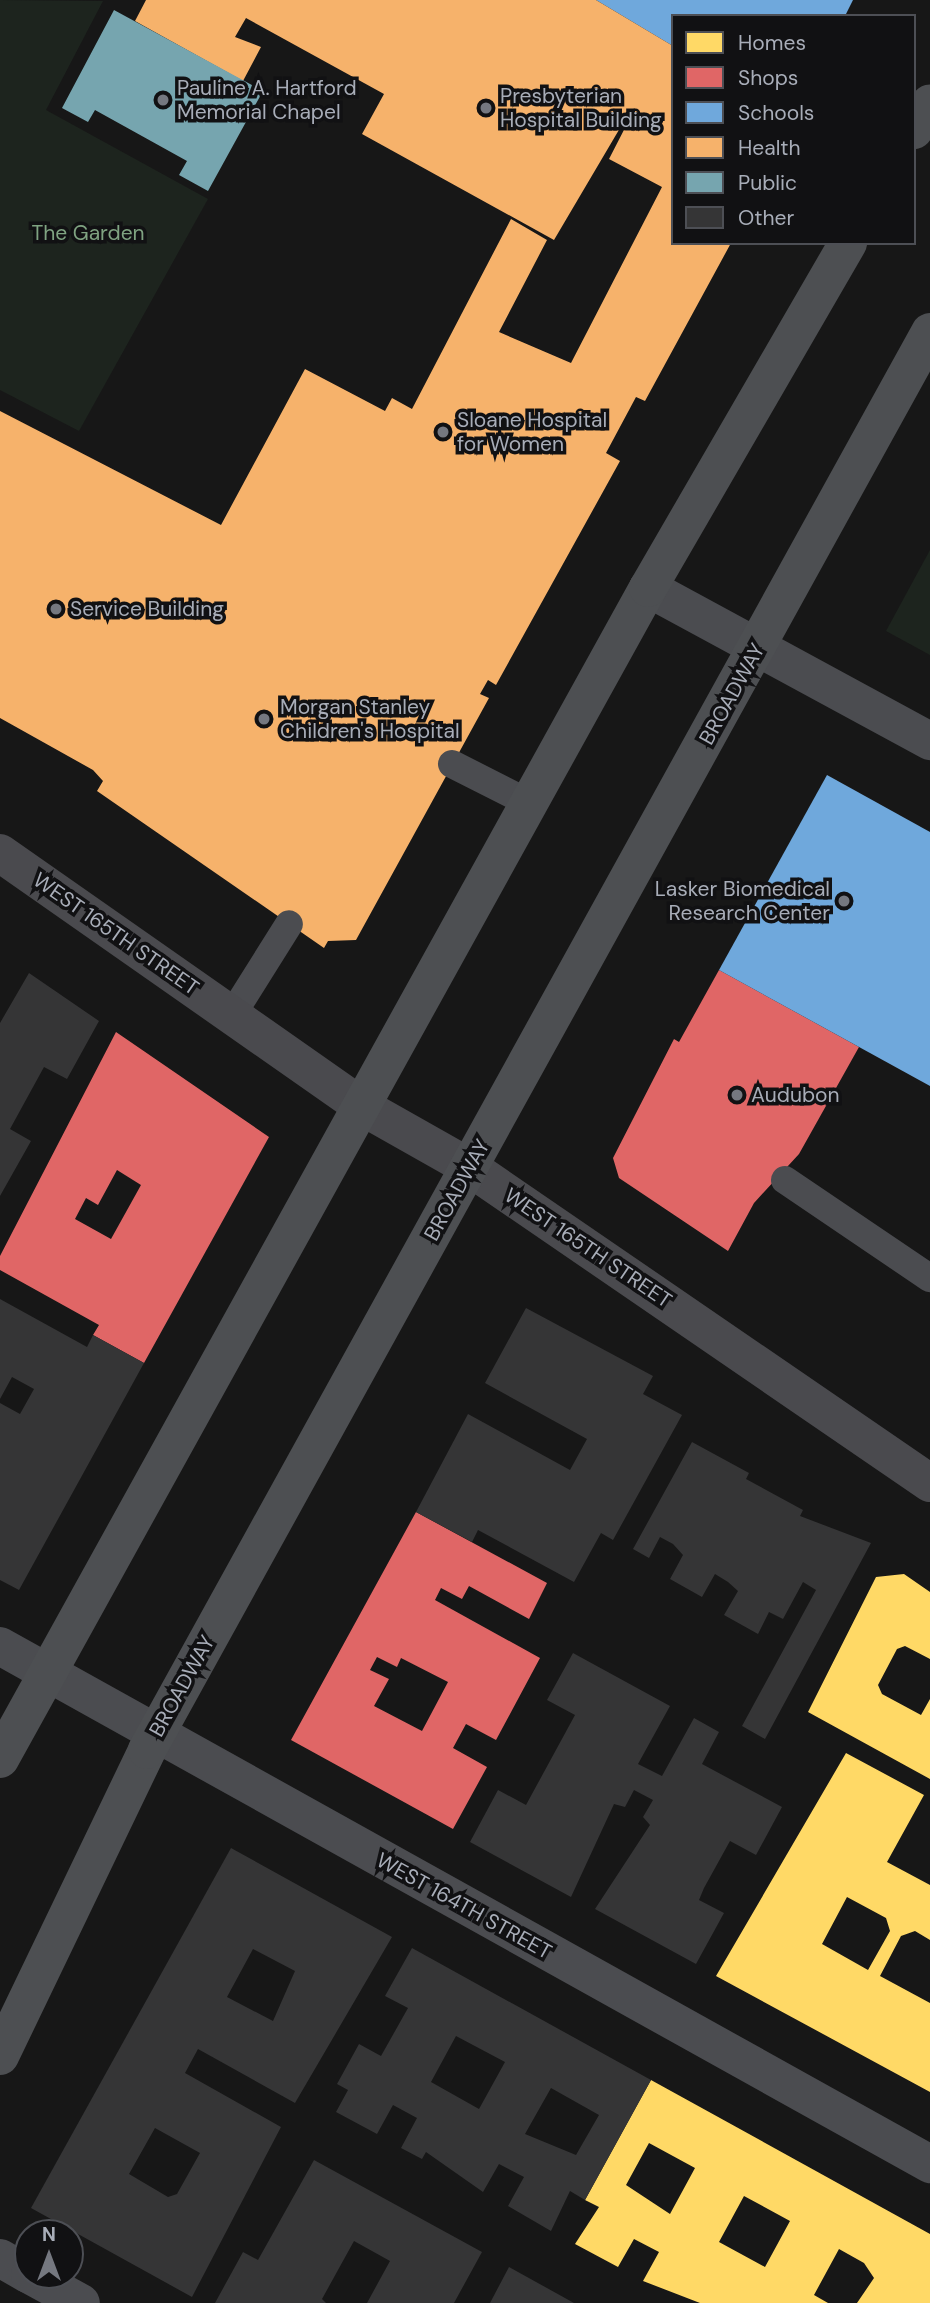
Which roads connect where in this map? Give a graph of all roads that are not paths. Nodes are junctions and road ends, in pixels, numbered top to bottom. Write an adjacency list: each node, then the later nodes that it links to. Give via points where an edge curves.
1 (930, 103): 2 (main road)
2 (916, 127)
3 (847, 245): 5 (main road)
4 (930, 332): 6 (main road, BROADWAY)
5 (648, 589): 6 (street); 9 (main road)
6 (756, 651): 7 (street); 14 (main road, BROADWAY)
7 (930, 741)
8 (452, 764): 9 (lane)
9 (529, 803): 13 (main road)
10 (0, 853): 12 (main road, WEST 165TH STREET)
11 (289, 924): 12 (lane)
12 (232, 1015): 13 (main road, WEST 165TH STREET)
13 (361, 1106): 14 (main road, WEST 165TH STREET); 19 (main road)
14 (469, 1167): 17 (main road, WEST 165TH STREET); 20 (main road, BROADWAY)
15 (785, 1180): 16 (lane)
16 (930, 1278)
17 (930, 1483)
18 (0, 1646): 19 (street, WEST 164TH STREET)
19 (48, 1673): 20 (street, WEST 164TH STREET); 21 (main road)
20 (155, 1734): 22 (main road, BROADWAY); 23 (street, WEST 164TH STREET)
21 (0, 1759)
22 (0, 2056)
23 (930, 2164)
24 (56, 2289): 25 (street)
25 (81, 2303)

